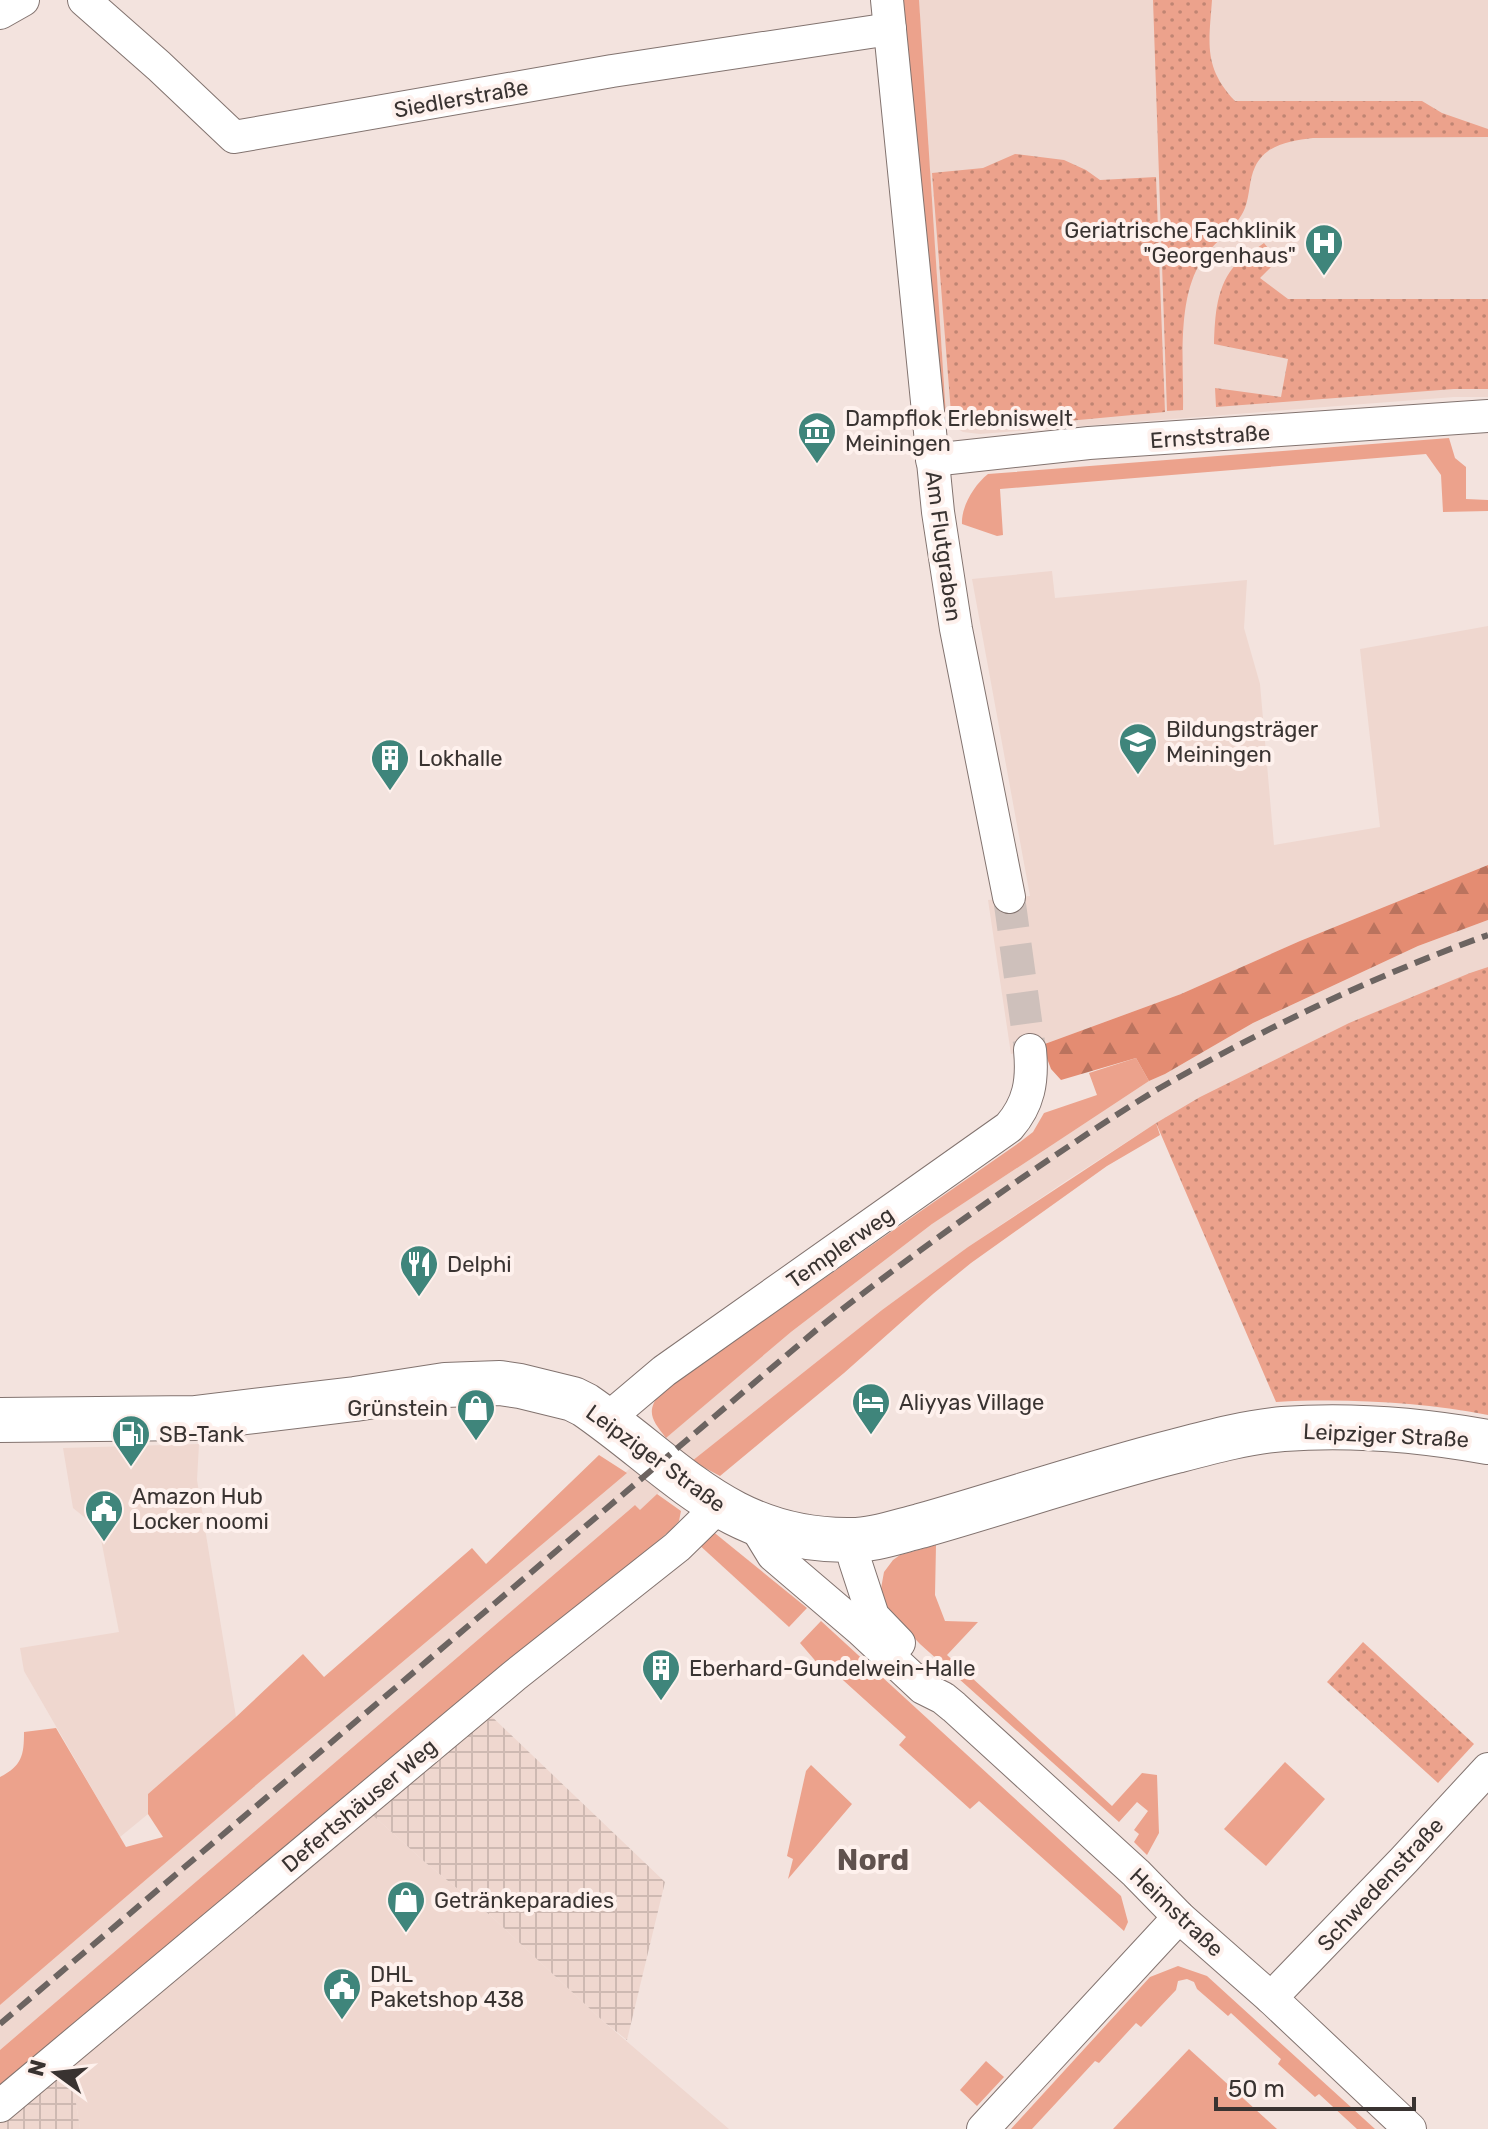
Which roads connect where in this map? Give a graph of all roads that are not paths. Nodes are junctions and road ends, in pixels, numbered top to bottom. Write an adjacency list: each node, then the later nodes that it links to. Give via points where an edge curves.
1 (23, 0): 3 (street)
2 (84, 0): 4 (street, Siedlerstraße, via 234,137 612,71)
3 (0, 13)
4 (888, 15): 6 (street, Am Flutgraben)
5 (1488, 416): 6 (street, Ernststraße, via 1089,443)
6 (932, 460): 7 (street, Am Flutgraben, via 956,629)
7 (1009, 897)
8 (1030, 1050): 10 (street, Templerweg, via 1030,1089 1009,1127 664,1371)
9 (0, 1420): 10 (main road, Leipziger Straße, via 195,1418 445,1385 500,1383 573,1399)
10 (606, 1420): 12 (main road, Leipziger Straße)
11 (1488, 1442): 13 (main road, Leipziger Straße, via 1348,1428 1267,1431 1213,1441 920,1526)
12 (737, 1515): 13 (main road, Leipziger Straße, via 777,1532); 14 (street, Heimstraße, via 773,1555 923,1688); 18 (street, Defertshäuser Weg, via 677,1547 514,1676)
13 (850, 1541): 14 (street, Heimstraße, via 873,1616 934,1677)
14 (943, 1698): 16 (street, Heimstraße)
15 (1488, 1769): 17 (street, Schwedenstraße)
16 (1179, 1917): 17 (street, Heimstraße); 19 (street)
17 (1271, 1998): 20 (street, Heimstraße)
18 (0, 2106)
19 (983, 2129)
20 (1410, 2129)

